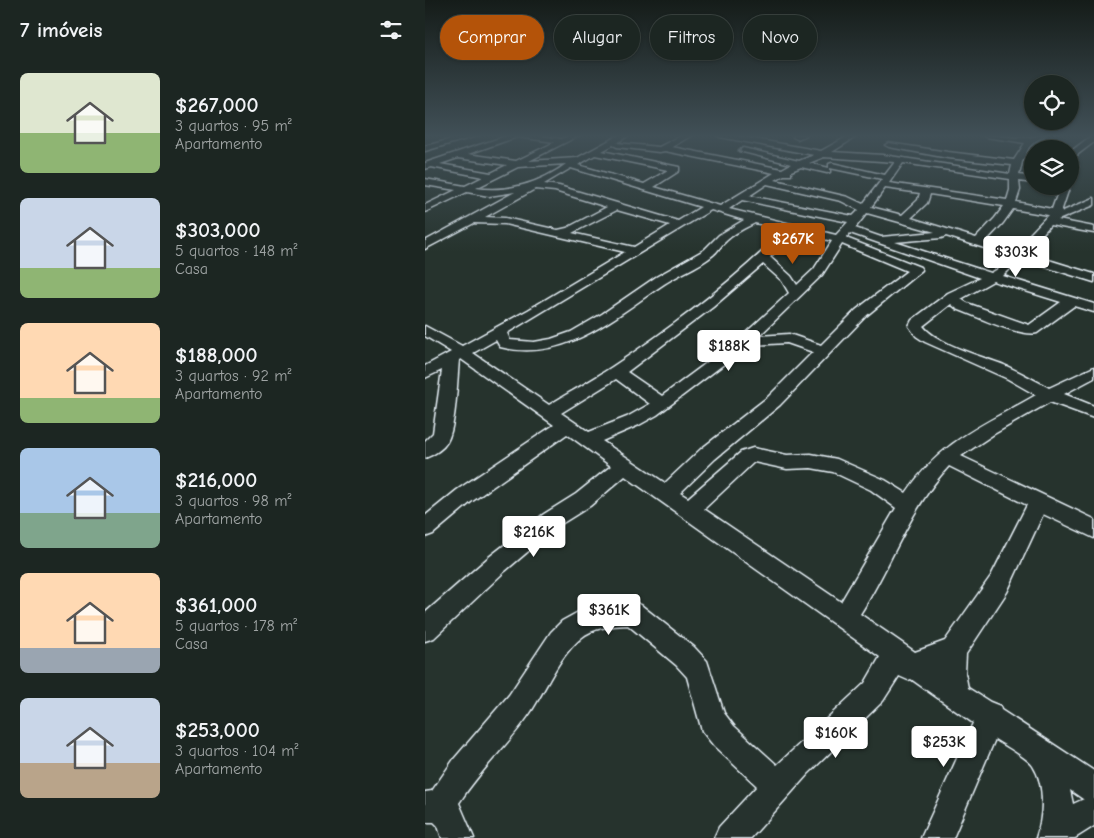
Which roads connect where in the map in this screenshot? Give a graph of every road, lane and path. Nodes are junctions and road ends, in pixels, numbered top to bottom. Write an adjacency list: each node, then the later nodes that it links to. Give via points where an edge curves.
1 (482, 174): 13 (street)
2 (497, 174): 13 (street)
3 (523, 174): 16 (street)
4 (553, 174): 16 (street)
5 (669, 174): 17 (street)
6 (785, 174): 18 (street)
7 (820, 174): 23 (street)
8 (853, 174): 20 (street)
9 (891, 174): 20 (street)
10 (988, 174): 14 (street)
11 (1015, 174): 14 (street)
12 (605, 175): 22 (street)
13 (493, 176): 24 (street)
14 (1014, 178): 15 (street); 32 (street, via 1015,192)
15 (1024, 179)
16 (545, 180): 21 (street)
17 (659, 181): 22 (street); 25 (street)
18 (766, 181): 23 (street); 29 (street)
19 (425, 182): 24 (street)
20 (885, 182): 26 (street); 36 (street)
21 (535, 186): 27 (street); 31 (street); 33 (street, via 564,190)
22 (645, 186): 25 (street)
23 (799, 188): 36 (street, via 844,199)
24 (464, 189): 27 (street); 34 (street)
25 (665, 192): 35 (street)
26 (926, 192): 32 (street); 39 (street, via 923,201)
27 (489, 193): 31 (street)
28 (1061, 195): 37 (street, via 1060,204)
29 (740, 198): 35 (street); 44 (street)
30 (1094, 201): 37 (street)
31 (505, 202): 40 (street)
32 (1010, 204): 37 (street); 48 (street)
33 (617, 206): 42 (street); 45 (street, via 571,230)
34 (425, 208)
35 (716, 208): 38 (street); 42 (street)
36 (865, 209): 39 (street); 44 (street)
37 (1051, 217): 41 (street, via 1078,226); 51 (street)
38 (753, 219): 43 (street); 60 (street, via 723,238 708,253 607,317 555,344 512,346 505,344)
39 (904, 219): 46 (street)
40 (471, 220): 45 (street, via 505,221); 49 (street)
41 (1093, 222)
42 (680, 225): 50 (street)
43 (792, 229): 44 (street); 52 (street)
44 (848, 229): 47 (street); 56 (street, via 818,272); 63 (street, via 916,270 861,313)
45 (558, 232): 50 (street)
46 (952, 234): 47 (street); 48 (street)
47 (878, 239): 53 (street)
48 (978, 242): 51 (street)
49 (425, 246)
50 (636, 251): 60 (street)
51 (1019, 255): 54 (street); 55 (street)
52 (764, 258): 56 (street, via 787,279); 64 (street)
53 (975, 277): 54 (street); 57 (street)
54 (995, 277): 58 (street)
55 (1094, 278)
56 (796, 294): 61 (street)
57 (953, 296): 58 (street, via 962,306 1032,330); 67 (street, via 917,323 919,332)
58 (1072, 301): 59 (street)
59 (1094, 308)
60 (499, 332): 62 (street)
61 (745, 341): 63 (street, via 789,338); 68 (street)
62 (437, 342): 66 (street); 70 (street); 73 (street, via 442,434)
63 (823, 351): 76 (street, via 774,401 708,454)
64 (616, 372): 68 (street); 70 (street)
65 (1094, 372): 67 (street)
66 (425, 373)
67 (1049, 395): 69 (street); 74 (street)
68 (662, 404): 72 (street, via 633,421)
69 (1094, 412)
70 (549, 413): 71 (street)
71 (567, 426): 72 (street); 80 (street, via 463,496)
72 (586, 440): 75 (street)
73 (425, 451)
74 (947, 457): 77 (street); 78 (street)
75 (624, 466): 76 (street); 83 (street, via 497,564)
76 (666, 494): 79 (street)
77 (1037, 503): 81 (street); 84 (street, via 999,584)
78 (908, 505): 79 (street, via 878,485 827,462 771,460 753,455); 82 (street)
79 (690, 510): 82 (street)
80 (425, 528)
81 (1094, 529)
82 (845, 616): 85 (street)
83 (425, 629)
84 (954, 650): 85 (street); 86 (street, via 952,673)
85 (900, 663): 86 (street); 89 (street)
86 (956, 693): 87 (street)
87 (990, 716): 88 (street); 96 (street)
88 (1041, 754): 90 (street); 93 (street, via 1054,784 1059,808)
89 (778, 786): 91 (street, via 724,736 713,721 698,670 632,613 618,613 582,622 560,641 519,705); 95 (street)
90 (1094, 788)
91 (433, 807): 94 (street, via 449,816)
92 (1094, 810): 93 (street, via 1072,821)
93 (1052, 837)
94 (458, 838)
95 (730, 838)
96 (937, 838)

